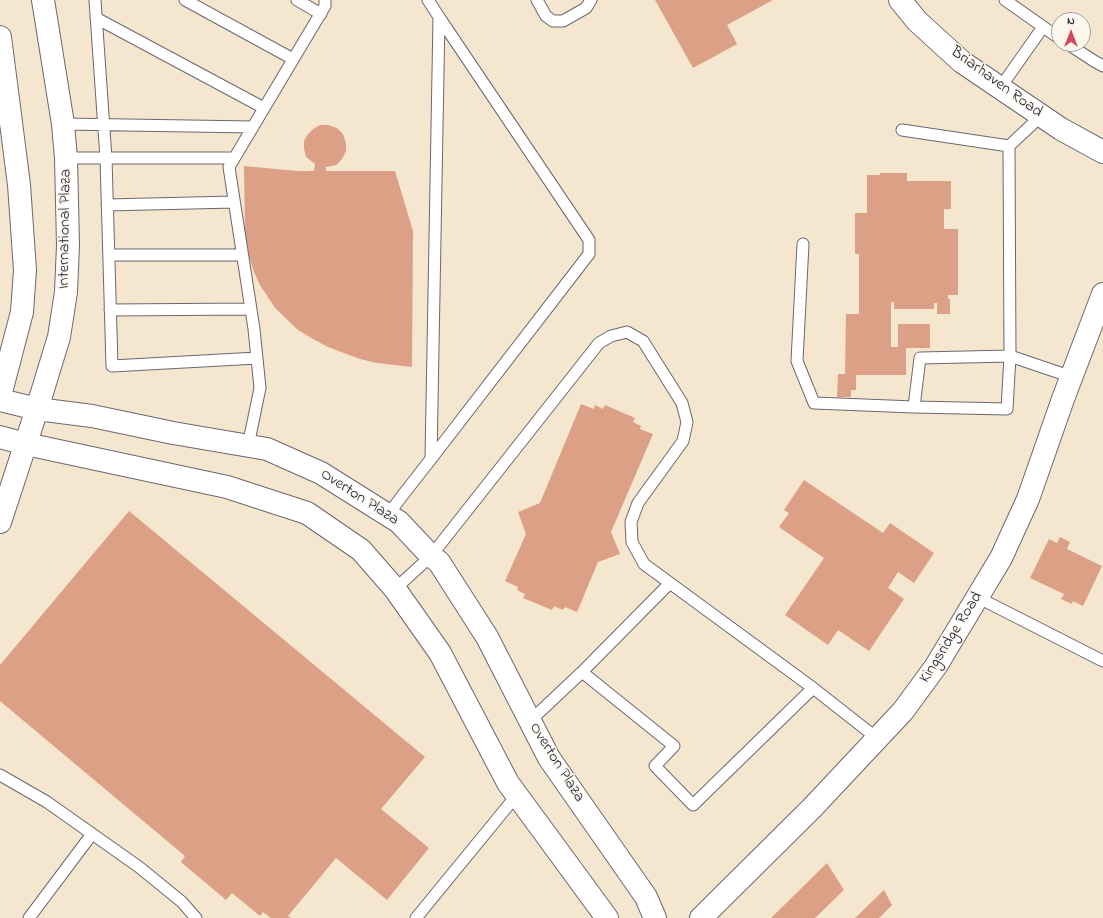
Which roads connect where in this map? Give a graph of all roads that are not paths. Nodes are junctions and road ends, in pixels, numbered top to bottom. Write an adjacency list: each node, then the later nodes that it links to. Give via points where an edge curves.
1 (43, 0): 23 (street, International Plaza)
2 (95, 0): 13 (lane)
3 (185, 0): 18 (lane)
4 (297, 0): 11 (lane)
5 (325, 0): 11 (lane)
6 (428, 0): 12 (lane)
7 (537, 0): 8 (lane, via 546,16 553,21 563,22 586,8)
8 (591, 0)
9 (900, 0): 20 (street, Briarhaven Road, via 917,20 962,62)
10 (1004, 0): 14 (lane)
11 (321, 14): 18 (lane)
12 (439, 17): 50 (lane); 50 (lane, via 589,240 589,254)
13 (96, 18): 21 (lane); 24 (lane)
14 (1043, 27): 15 (lane); 20 (lane)
15 (1051, 32)
16 (0, 37): 43 (street, via 19,185 25,270 22,312)
17 (1080, 52): 19 (lane)
18 (293, 60): 21 (lane)
19 (1103, 66)
20 (1000, 88): 22 (street, Briarhaven Road)
21 (264, 108): 25 (lane)
22 (1041, 116): 27 (lane); 28 (street, Briarhaven Road)
23 (63, 124): 24 (lane); 29 (street, International Plaza)
24 (104, 124): 25 (lane); 30 (lane)
25 (253, 127): 31 (lane)
26 (902, 130): 27 (lane)
27 (1009, 146): 40 (lane)
28 (1103, 152)
29 (66, 158): 30 (lane); 46 (street, International Plaza, via 66,292 59,337)
30 (106, 158): 31 (lane); 33 (lane)
31 (234, 158): 32 (lane, via 229,167)
32 (234, 202): 33 (lane); 36 (lane)
33 (108, 205): 35 (lane)
34 (803, 244): 45 (lane, via 797,361 814,403)
35 (109, 255): 36 (lane); 39 (lane)
36 (242, 255): 38 (lane)
37 (1103, 294): 42 (street, Kingsridge Road)
38 (250, 309): 39 (lane); 41 (lane)
39 (110, 310): 41 (lane, via 112,366)
40 (1010, 356): 42 (lane); 45 (lane, via 920,358); 45 (lane, via 1007,409)
41 (257, 358): 49 (lane, via 260,388)
42 (1072, 377): 56 (street, Kingsridge Road, via 1028,499 1001,558)
43 (0, 396)
44 (0, 400): 46 (street, Overton Plaza)
45 (914, 407)
46 (38, 409): 48 (street, International Plaza); 49 (street, Overton Plaza, via 92,416)
47 (0, 437): 48 (street)
48 (26, 444): 52 (street, International Plaza); 55 (street, via 227,487 307,513 361,550)
49 (248, 446): 51 (street, Overton Plaza, via 267,449 321,473)
50 (431, 459): 51 (lane)
51 (388, 515): 53 (street, Overton Plaza, via 399,522)
52 (0, 522)
53 (431, 556): 54 (lane, via 599,343 627,332 642,341 682,403 687,422 683,441 638,503 631,522 632,542 644,564); 55 (lane); 60 (street, Overton Plaza, via 439,562 487,637)
54 (670, 583): 58 (lane); 59 (lane)
55 (394, 589): 63 (street, via 440,653)
56 (977, 597): 57 (lane); 61 (street, Kingsridge Road, via 936,666 903,711)
57 (1103, 661)
58 (582, 672): 59 (lane, via 674,746 655,766 693,805); 60 (lane)
59 (813, 688): 61 (lane)
60 (530, 721): 69 (street, Overton Plaza, via 549,758 646,897)
61 (878, 739): 70 (street, Kingsridge Road)
62 (0, 775): 64 (lane, via 46,802)
63 (516, 796): 67 (lane); 68 (street)
64 (92, 834): 65 (lane); 66 (lane, via 139,867 182,902)
65 (29, 918)
66 (196, 918)
67 (416, 918)
68 (607, 918)
69 (655, 918)
70 (701, 918)

